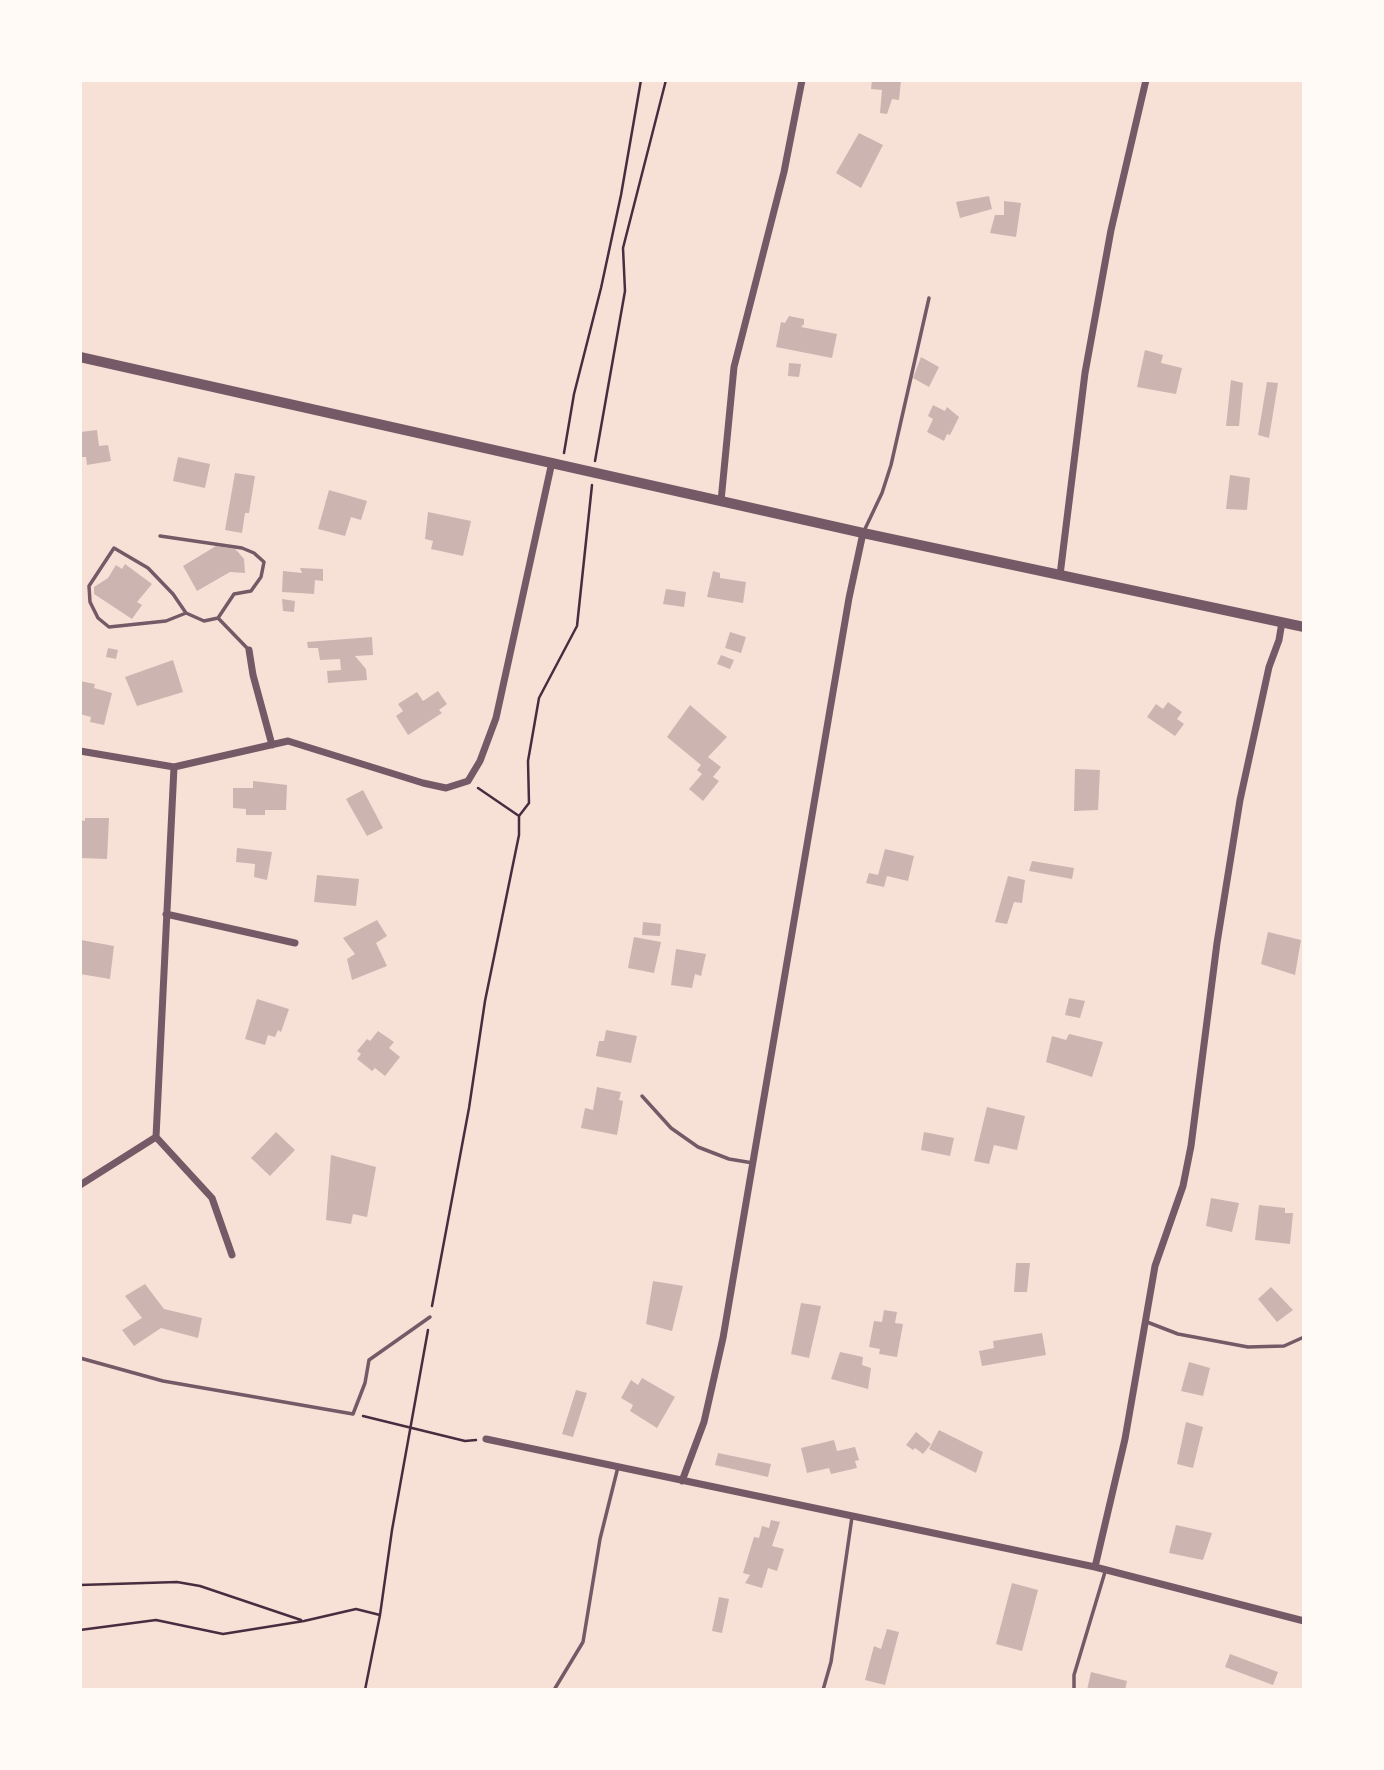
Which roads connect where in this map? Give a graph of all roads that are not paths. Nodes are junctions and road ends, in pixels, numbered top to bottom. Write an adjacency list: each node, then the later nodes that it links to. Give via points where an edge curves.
1 (802, 80): 6 (street, via 784,172 734,367)
2 (1146, 80): 9 (street, via 1111,230 1085,373)
3 (929, 298): 7 (lane, via 891,465)
4 (80, 357): 5 (street)
5 (557, 463): 6 (street); 15 (street, via 496,718 468,781 446,788 288,741)
6 (721, 501): 7 (street)
7 (863, 533): 9 (street); 22 (street)
8 (160, 536): 11 (lane, via 242,548 264,562 251,591 234,594)
9 (1059, 575): 12 (street)
10 (186, 613): 10 (lane, via 148,568 114,548 89,586 90,602 109,627 166,621); 11 (lane, via 204,621)
11 (218, 618): 14 (lane)
12 (1282, 622): 13 (street); 26 (street, via 1238,813 1191,1146 1183,1186 1155,1266)
13 (1304, 627)
14 (249, 650): 15 (street)
15 (272, 745): 17 (street)
16 (80, 751): 17 (street)
17 (174, 767): 18 (street)
18 (166, 914): 19 (street); 21 (street)
19 (295, 943)
20 (642, 1096): 22 (lane, via 671,1128 698,1147)
21 (156, 1137): 23 (street); 24 (street, via 212,1198)
22 (752, 1163): 31 (street, via 711,1396)
23 (80, 1185)
24 (232, 1255)
25 (430, 1317): 28 (lane, via 369,1360 353,1413 163,1381)
26 (1147, 1322): 27 (lane, via 1178,1334 1248,1347 1284,1346); 33 (street)
27 (1304, 1337)
28 (80, 1357)
29 (486, 1439): 30 (street)
30 (618, 1467): 31 (street); 37 (lane, via 600,1539 583,1643)
31 (682, 1481): 32 (street)
32 (852, 1517): 33 (street); 38 (lane)
33 (1094, 1567): 34 (street)
34 (1106, 1570): 35 (street); 36 (lane)
35 (1304, 1621)
36 (1074, 1688)
37 (554, 1689)
38 (823, 1689)

